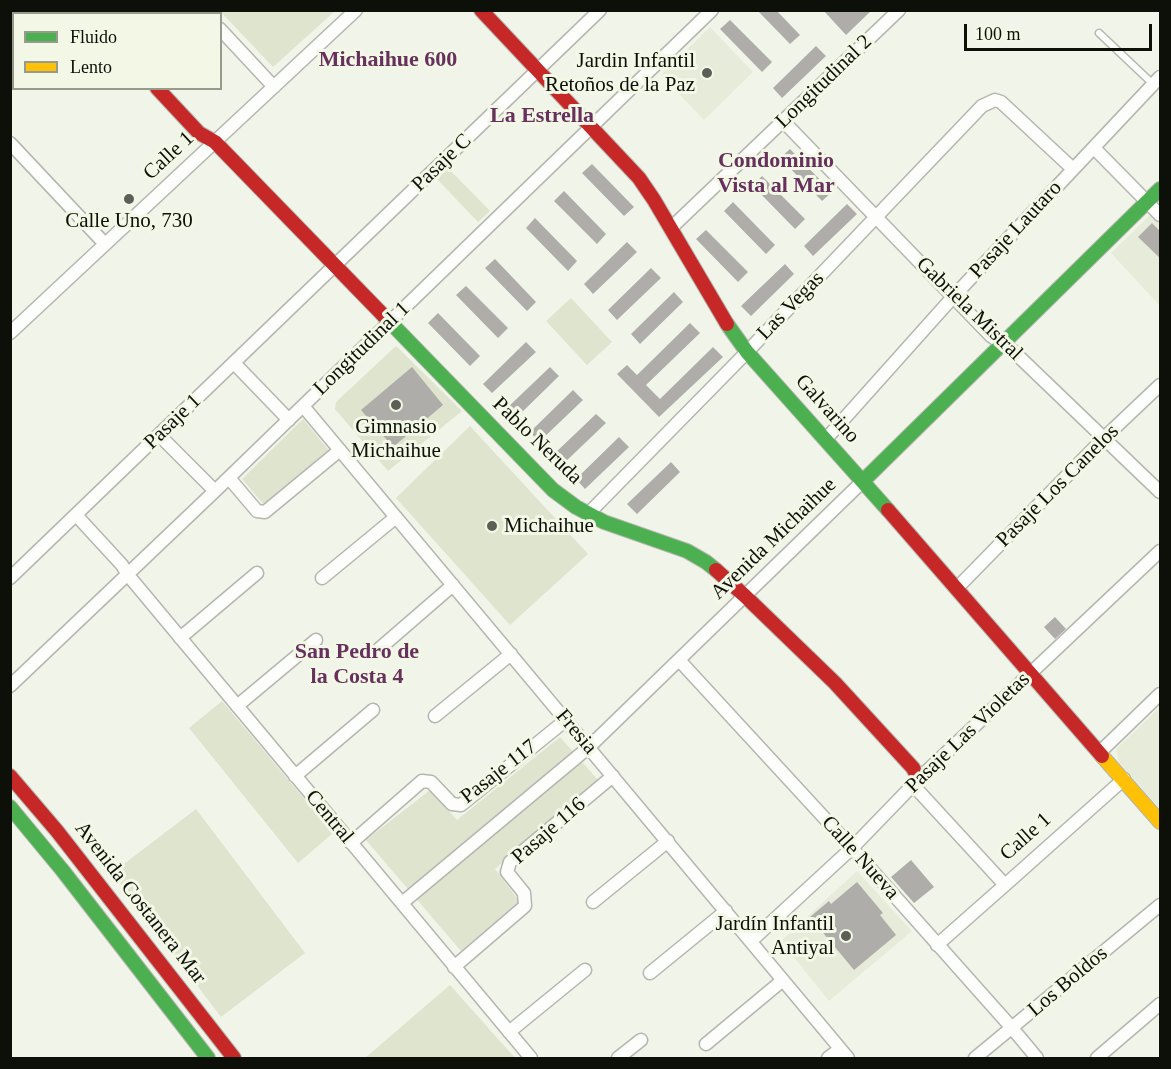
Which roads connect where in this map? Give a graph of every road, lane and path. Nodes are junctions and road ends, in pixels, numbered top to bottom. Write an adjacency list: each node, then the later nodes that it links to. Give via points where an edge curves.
1 (356, 10): 10 (street, Calle 1)
2 (481, 10): 8 (street, Galvarino)
3 (600, 10): 8 (street, Pasaje C)
4 (712, 10): 13 (street, Longitudinal 1)
5 (899, 10): 12 (street, Longitudinal 2)
6 (222, 31): 10 (street)
7 (1099, 33): 9 (lane)
8 (538, 70): 13 (street, Galvarino); 24 (street, Pasaje C)
9 (1157, 81): 16 (street, Pasaje Lautaro)
10 (274, 87): 14 (street, Calle 1)
11 (159, 90): 14 (street, Pablo Neruda, via 200,133)
12 (783, 121): 21 (street, Gabriela Mistral); 22 (street, Longitudinal 2)
13 (592, 127): 22 (street, Galvarino, via 639,178); 26 (street, Longitudinal 1)
14 (215, 142): 23 (street, Calle 1); 24 (street, Pablo Neruda)
15 (10, 143): 23 (street)
16 (1094, 148): 17 (street, Pasaje Lautaro); 19 (street)
17 (1073, 169): 21 (street, Las Vegas, via 995,100 982,106); 25 (street, Pasaje Lautaro)
18 (1161, 189): 19 (street, Avenida Michaihue)
19 (1147, 202): 20 (street); 28 (street, Avenida Michaihue)
20 (1161, 215)
21 (876, 217): 25 (street, Gabriela Mistral); 29 (street, Las Vegas)
22 (671, 228): 29 (street, Galvarino, via 717,309)
23 (105, 244): 27 (street, Calle 1)
24 (336, 266): 26 (street, Pablo Neruda); 30 (street, Pasaje 1)
25 (953, 297): 28 (street, Gabriela Mistral); 36 (street, Pasaje Lautaro)
26 (390, 322): 32 (street, Longitudinal 1); 42 (street, Pablo Neruda, via 548,485)
27 (10, 333)
28 (1003, 344): 35 (street, Gabriela Mistral); 39 (street, Avenida Michaihue)
29 (747, 352): 36 (street, Galvarino); 42 (street, Las Vegas)
30 (234, 363): 33 (street); 34 (street, Pasaje 1)
31 (1161, 385): 35 (street, Pasaje Los Canelos)
32 (303, 406): 33 (street, Longitudinal 1); 37 (street, Fresia)
33 (289, 420): 38 (street, Longitudinal 1)
34 (159, 435): 40 (street); 43 (street, Pasaje 1)
35 (1104, 438): 41 (street, Gabriela Mistral); 51 (street, Pasaje Los Canelos)
36 (826, 439): 39 (street, Galvarino)
37 (340, 450): 38 (street, via 265,512 257,511); 44 (street, Fresia)
38 (229, 478): 40 (street, Longitudinal 1)
39 (864, 481): 51 (street, Galvarino); 52 (street, Avenida Michaihue)
40 (215, 492): 47 (street, Longitudinal 1)
41 (1161, 492)
42 (588, 514): 52 (street, Pablo Neruda, via 696,556)
43 (76, 515): 47 (street, Central); 48 (street, Pasaje 1)
44 (396, 517): 49 (street); 50 (street, Fresia)
45 (1161, 551): 58 (street, Pasaje Las Violetas)
46 (257, 573): 53 (street)
47 (128, 575): 53 (street, Central); 59 (street, Longitudinal 1)
48 (10, 578)
49 (322, 578)
50 (453, 585): 55 (street); 56 (street, Fresia)
51 (957, 588): 58 (street, Galvarino)
52 (746, 596): 57 (street, Avenida Michaihue); 71 (street, Calle 1, via 864,712 913,768)
53 (180, 638): 61 (street, Central)
54 (316, 640): 61 (street)
55 (379, 648)
56 (511, 654): 63 (street); 64 (street, Fresia)
57 (679, 660): 65 (street, Avenida Michaihue); 76 (street, Calle Nueva)
58 (1031, 673): 66 (street, Galvarino); 71 (street, Pasaje Las Violetas)
59 (10, 686)
60 (1161, 694): 66 (street)
61 (237, 706): 68 (street, Central)
62 (373, 710): 68 (street)
63 (435, 716)
64 (566, 720): 65 (street, Fresia); 75 (street, Pasaje 117, via 461,806 452,804 431,782 422,781)
65 (589, 747): 69 (street, Fresia); 79 (street, Avenida Michaihue)
66 (1100, 752): 70 (street, Galvarino)
67 (10, 776): 94 (street, Avenida Costanera Mar)
68 (295, 776): 75 (street, Central)
69 (613, 776): 74 (street, Fresia); 84 (street, Pasaje 116, via 510,862 507,872 524,893 525,906)
70 (1124, 779): 73 (street, Galvarino); 77 (street, Calle 1)
71 (915, 780): 76 (street, Pasaje Las Violetas); 77 (street, Calle 1)
72 (10, 807): 95 (street, Avenida Costanera Mar)
73 (1160, 820)
74 (668, 841): 78 (street); 81 (street, Fresia)
75 (351, 843): 79 (street, Central)
76 (852, 848): 82 (street, Pasaje Las Violetas); 83 (street, Calle Nueva)
77 (1005, 885): 83 (street)
78 (594, 902)
79 (402, 903): 84 (street, Central)
80 (1161, 905): 89 (street, Los Boldos)
81 (726, 911): 82 (street, Fresia); 86 (street)
82 (751, 941): 87 (street, Fresia)
83 (937, 945): 89 (street, Calle Nueva)
84 (454, 967): 90 (street, Central)
85 (585, 970): 90 (street)
86 (650, 973)
87 (783, 980): 92 (street); 93 (street, Fresia)
88 (1161, 1004): 101 (street)
89 (1012, 1028): 99 (street, Los Boldos); 100 (street, Calle Nueva)
90 (509, 1032): 96 (street, Central)
91 (641, 1040): 97 (street)
92 (706, 1044)
93 (844, 1054): 98 (street)
94 (229, 1057)
95 (208, 1059)
96 (531, 1059)
97 (618, 1059)
98 (828, 1059)
99 (975, 1059)
100 (1037, 1059)
101 (1097, 1059)

